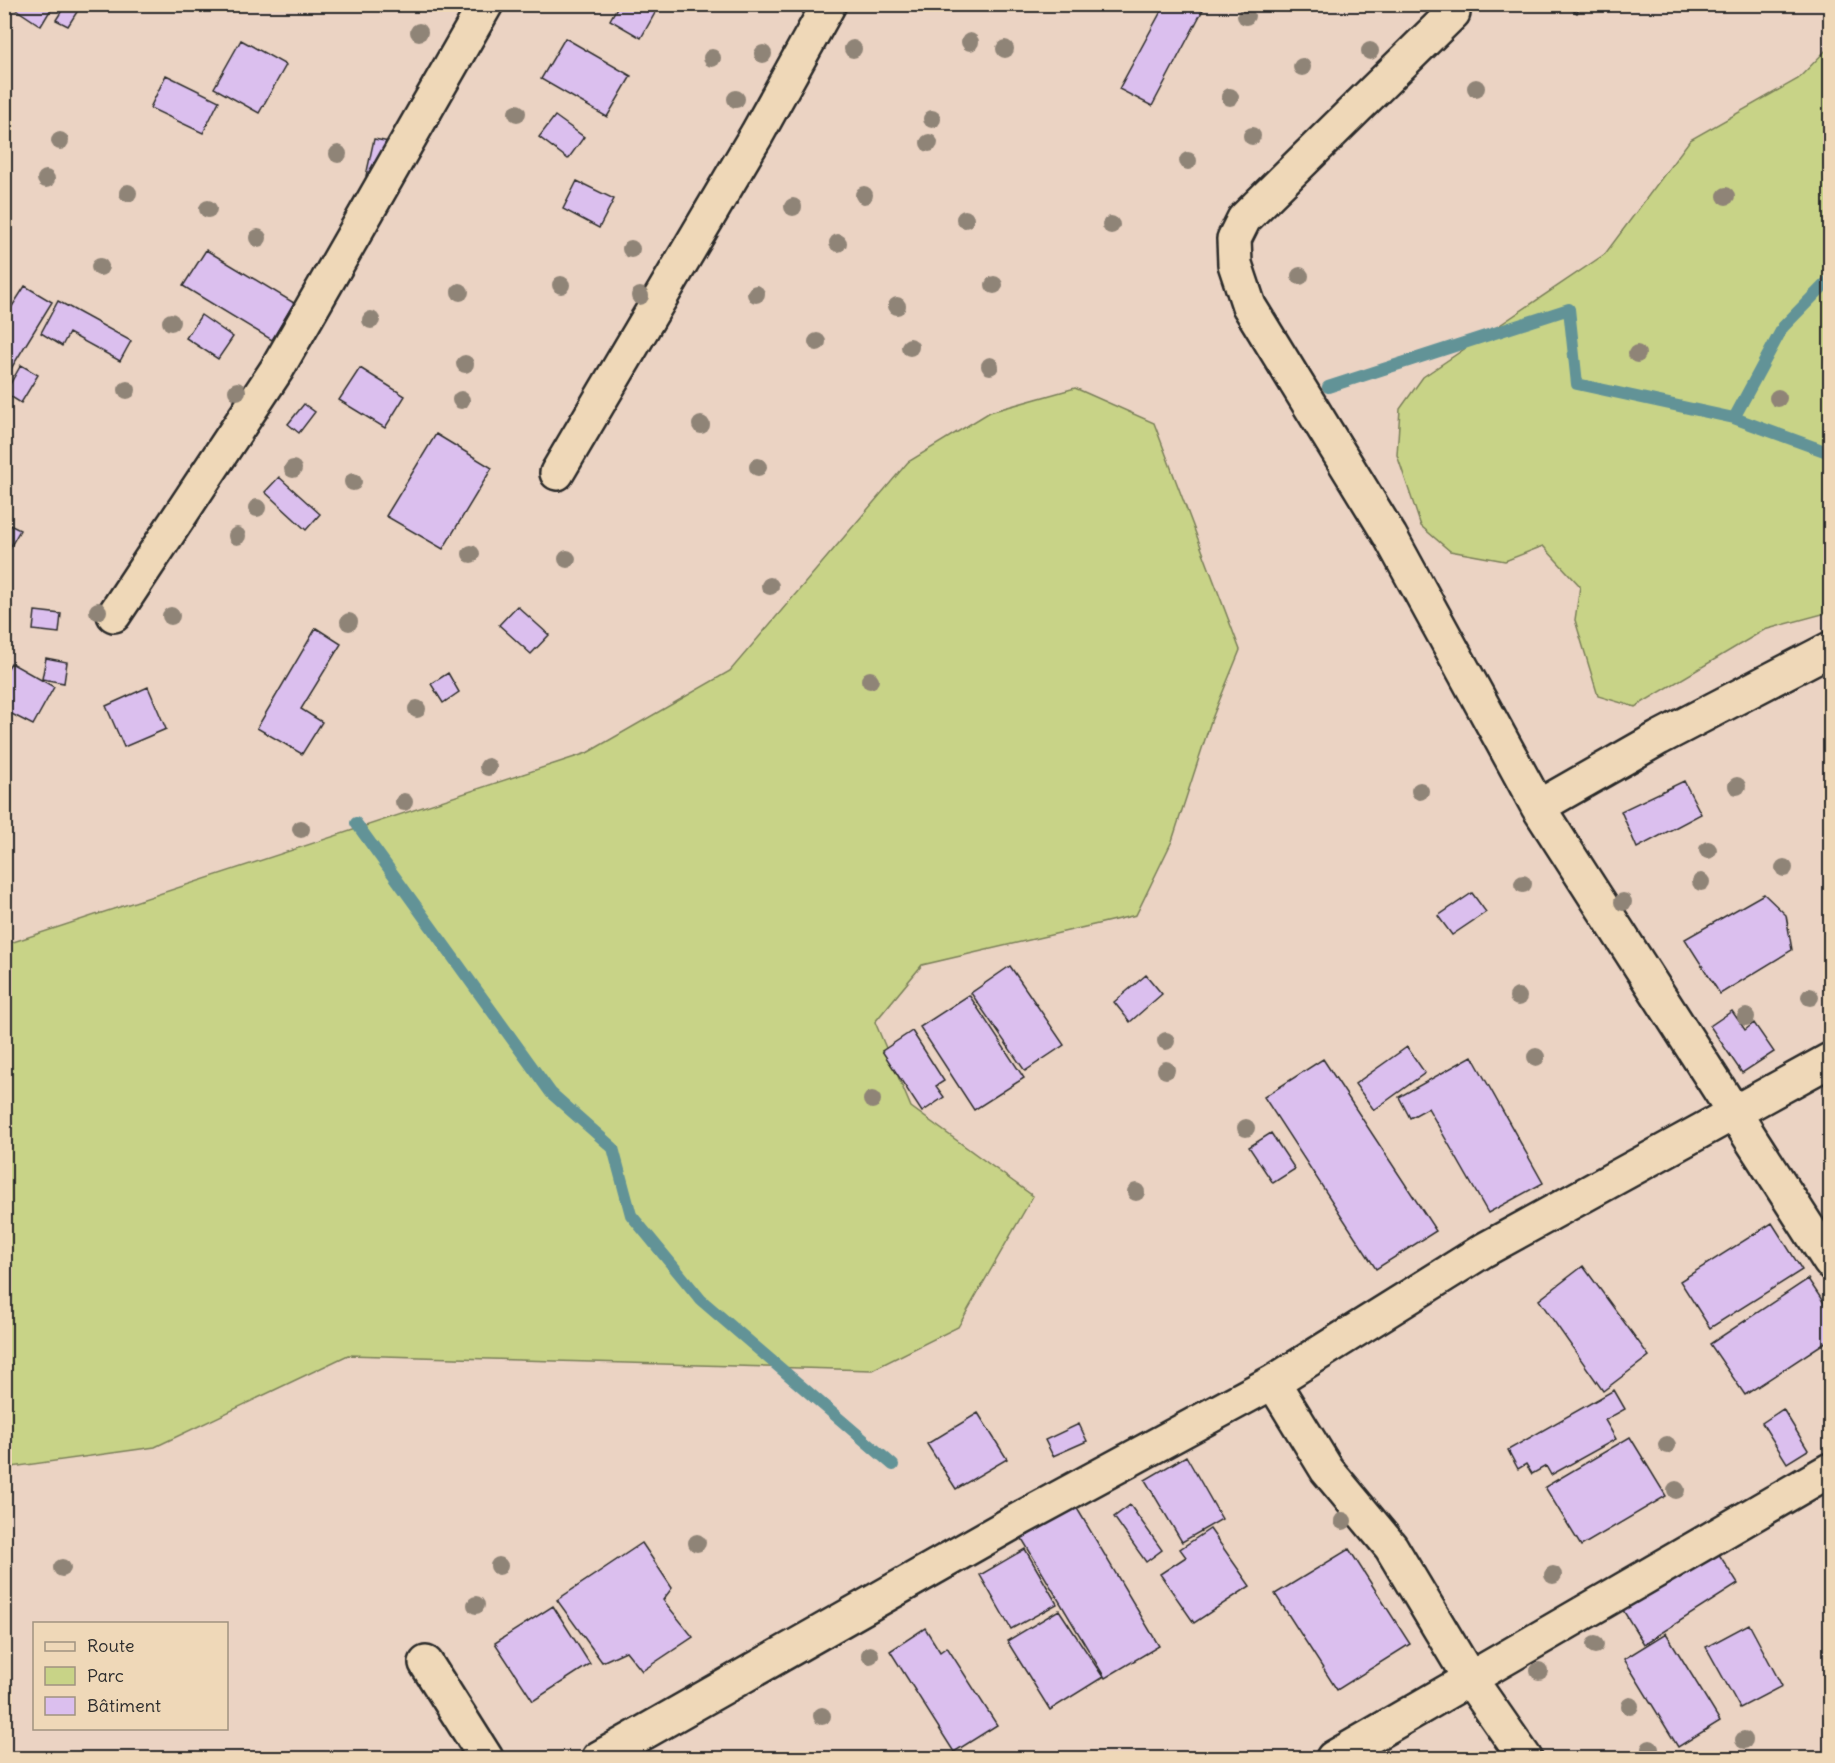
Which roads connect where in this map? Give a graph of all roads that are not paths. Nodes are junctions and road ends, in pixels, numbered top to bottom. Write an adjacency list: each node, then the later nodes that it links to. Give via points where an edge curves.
1 (486, 4): 5 (street, via 277,369)
2 (821, 7): 4 (street, via 751,145)
3 (1453, 13): 7 (street, via 1244,219 1234,239 1235,264 1249,306 1390,536)
4 (556, 472)
5 (114, 615)
6 (1830, 649): 7 (street, via 1659,738)
7 (1538, 807): 9 (street)
8 (1830, 1060): 9 (street)
9 (1735, 1113): 10 (street); 11 (street, via 1484,1250)
10 (1830, 1262)
11 (1273, 1382): 14 (street, via 1327,1470 1390,1547); 16 (street, via 1016,1521)
12 (1830, 1470): 14 (street)
13 (426, 1663): 15 (street)
14 (1470, 1679): 17 (street); 18 (street)
15 (486, 1758)
16 (599, 1758)
17 (1333, 1758)
18 (1525, 1758)

